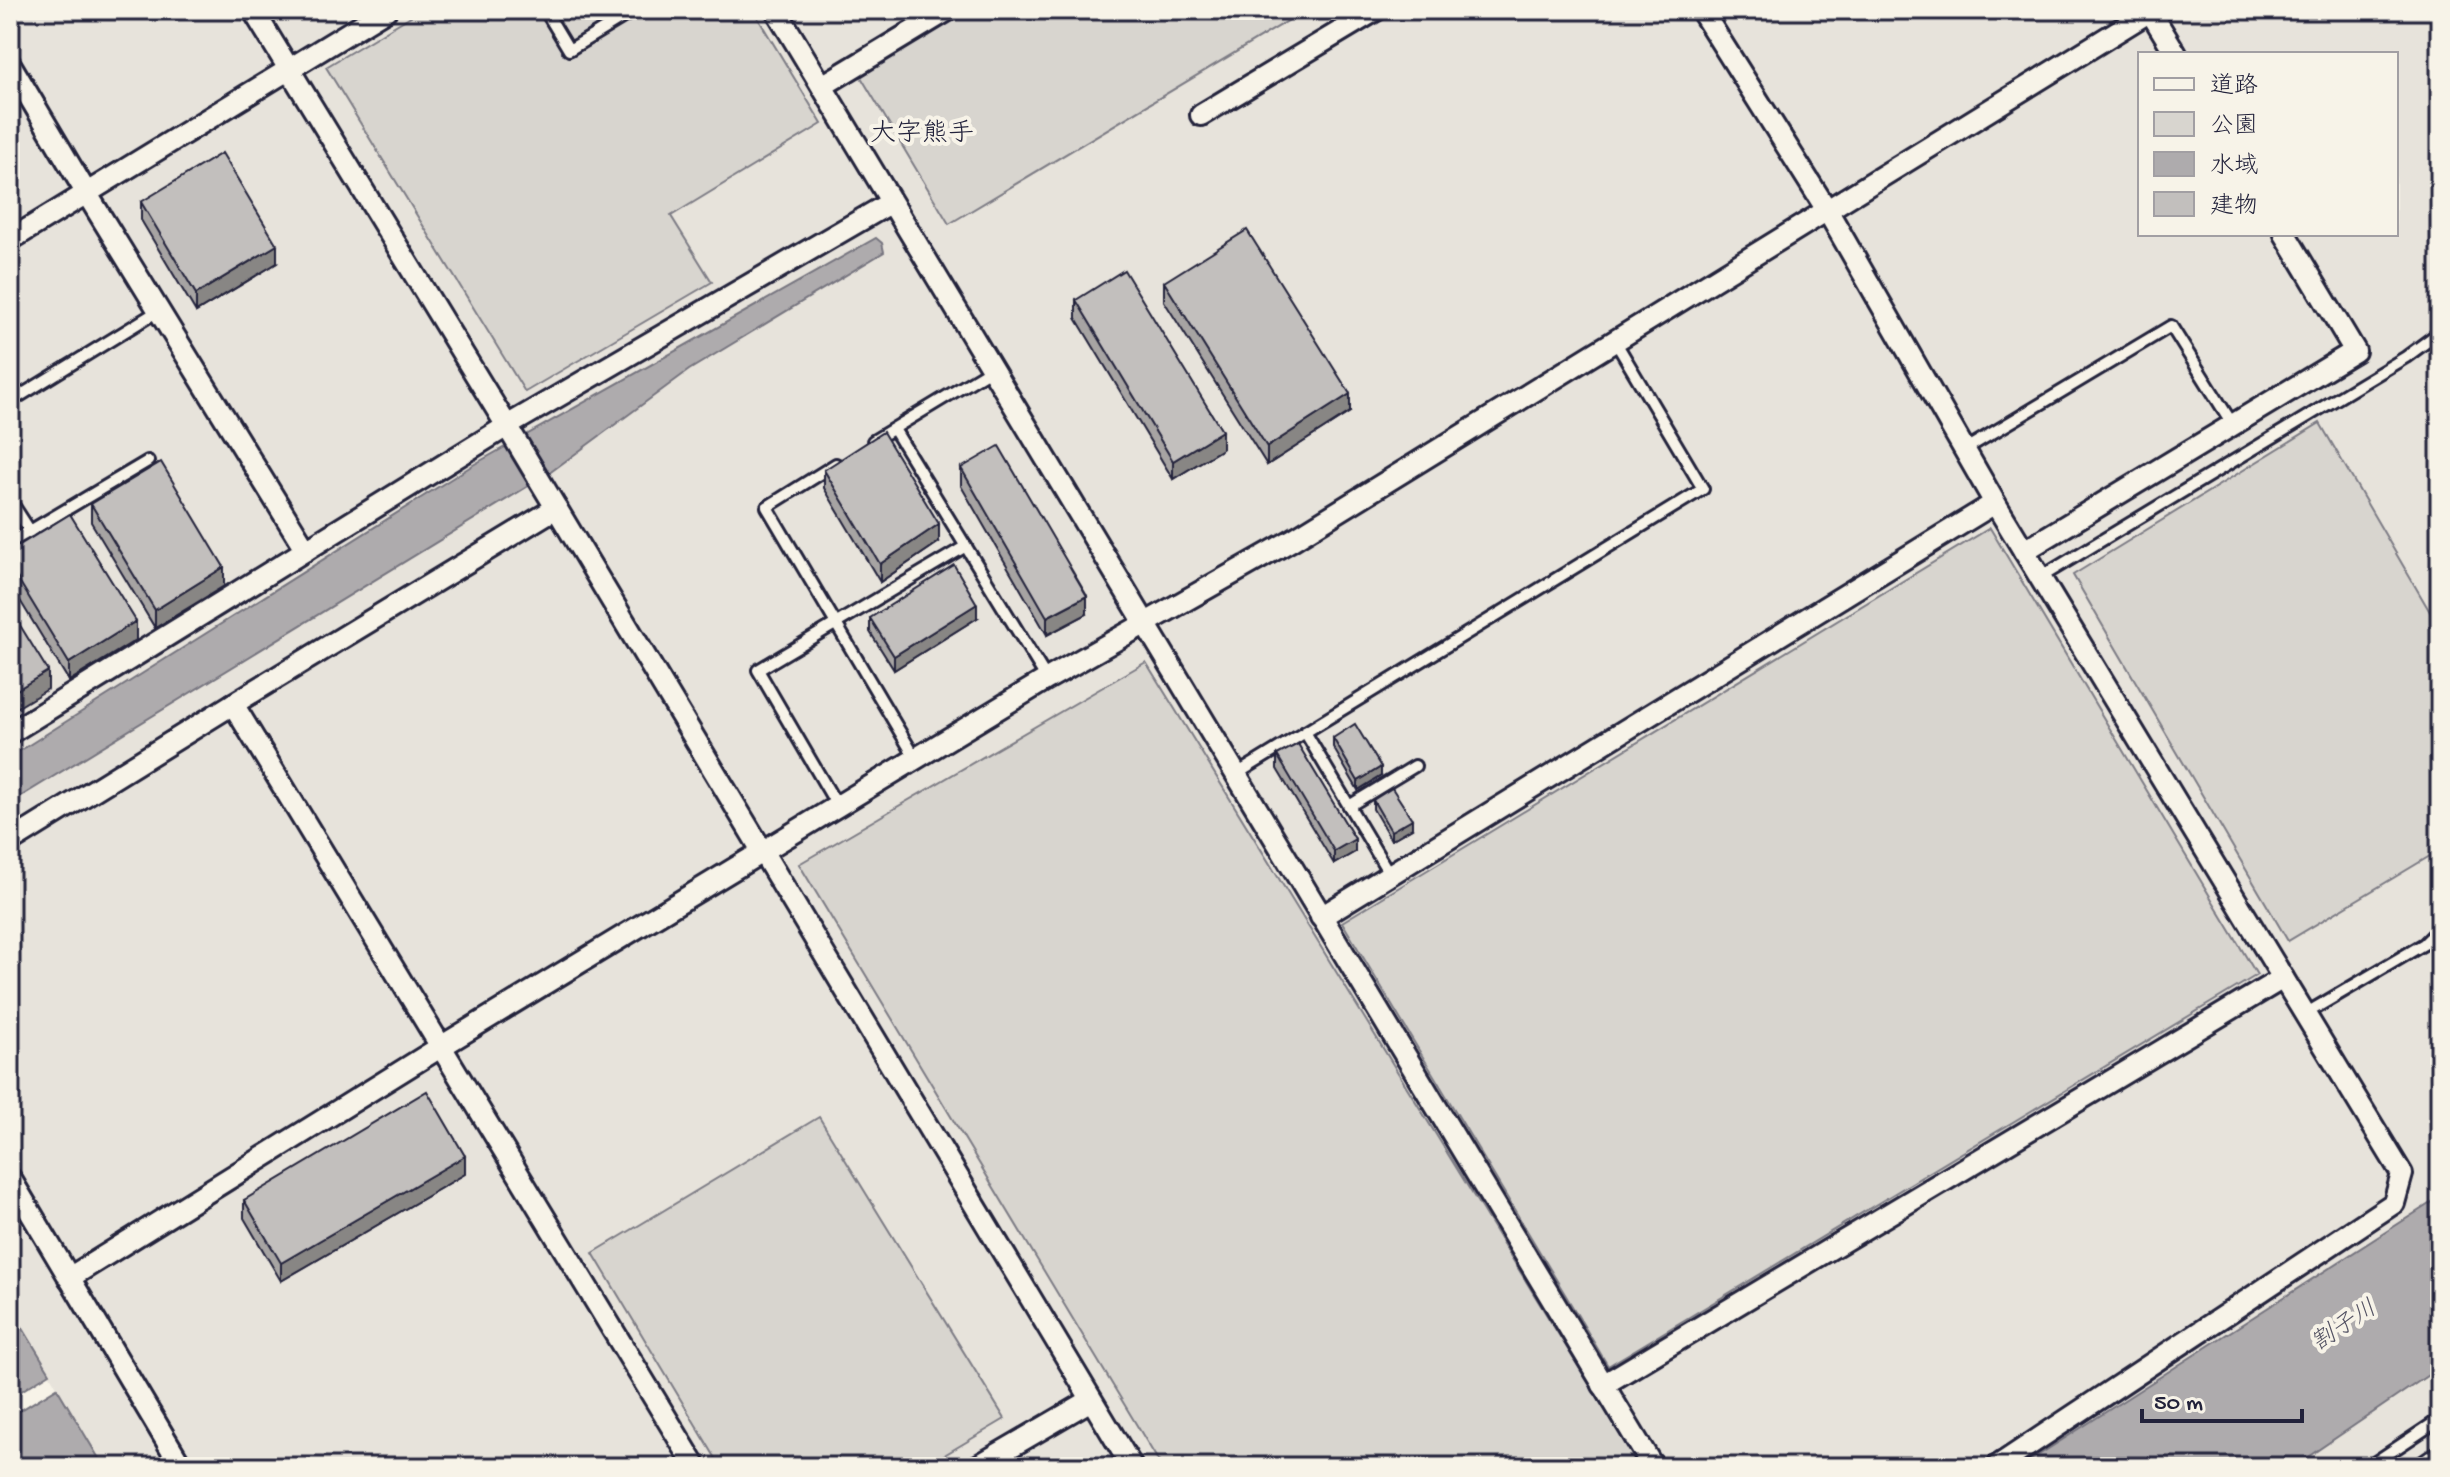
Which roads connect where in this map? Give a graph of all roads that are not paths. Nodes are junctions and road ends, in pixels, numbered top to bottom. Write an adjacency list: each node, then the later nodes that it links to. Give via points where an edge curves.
1 (253, 10): 12 (street)
2 (386, 10): 12 (street)
3 (545, 10): 4 (lane, via 569,50)
4 (635, 10)
5 (776, 10): 13 (street)
6 (948, 10): 13 (street)
7 (1376, 10): 14 (street)
8 (1701, 10): 17 (street)
9 (2151, 11): 10 (street); 17 (street)
10 (2175, 52)
11 (10, 64): 15 (street)
12 (289, 69): 15 (street); 26 (street)
13 (822, 86): 16 (street)
14 (1201, 115)
15 (87, 194): 19 (street); 20 (street)
16 (890, 203): 23 (street); 26 (street)
17 (1827, 210): 22 (street); 29 (street)
18 (2286, 236): 25 (street, via 2355,351)
19 (10, 240)
20 (158, 311): 24 (lane); 38 (street)
21 (2440, 332): 40 (lane)
22 (1615, 341): 42 (street); 45 (lane, via 1703,489)
23 (992, 369): 27 (lane); 42 (street)
24 (10, 402)
25 (2233, 425): 29 (lane, via 2171,326); 39 (street)
26 (509, 429): 34 (street); 38 (street)
27 (894, 429): 28 (lane); 37 (lane)
28 (868, 444)
29 (1964, 450): 33 (street)
30 (843, 460): 41 (lane, via 767,507)
31 (148, 461): 35 (lane)
32 (10, 500): 35 (lane)
33 (1995, 503): 39 (street); 54 (street)
34 (556, 508): 44 (street); 53 (street)
35 (30, 531): 36 (lane)
36 (10, 542)
37 (966, 546): 41 (lane); 43 (lane)
38 (306, 550): 46 (street)
39 (2024, 551): 40 (street)
40 (2041, 577): 57 (street)
41 (836, 625): 47 (lane); 51 (lane, via 758,670)
42 (1144, 625): 43 (street); 49 (street)
43 (1047, 679): 47 (street)
44 (233, 704): 52 (street); 59 (street)
45 (1305, 732): 49 (lane); 50 (lane)
46 (10, 733)
47 (916, 759): 51 (street)
48 (1415, 766): 50 (lane)
49 (1235, 775): 55 (street)
50 (1349, 806): 54 (lane)
51 (838, 807): 53 (street)
52 (10, 842)
53 (763, 851): 59 (street); 63 (street)
54 (1390, 875): 55 (street)
55 (1321, 917): 62 (street)
56 (2440, 928): 58 (lane, via 2424,944)
57 (2283, 978): 58 (street); 62 (street)
58 (2305, 1014): 71 (street, via 2402,1174 2394,1203)
59 (442, 1046): 61 (street); 67 (street)
60 (10, 1178): 61 (street)
61 (69, 1278): 66 (street)
62 (1603, 1385): 70 (street)
63 (1091, 1400): 68 (street); 69 (street)
64 (2440, 1419): 72 (lane)
65 (2440, 1450): 73 (lane)
66 (182, 1467)
67 (696, 1467)
68 (976, 1467)
69 (1132, 1467)
70 (1653, 1467)
71 (1996, 1467)
72 (2368, 1467)
73 (2415, 1467)

